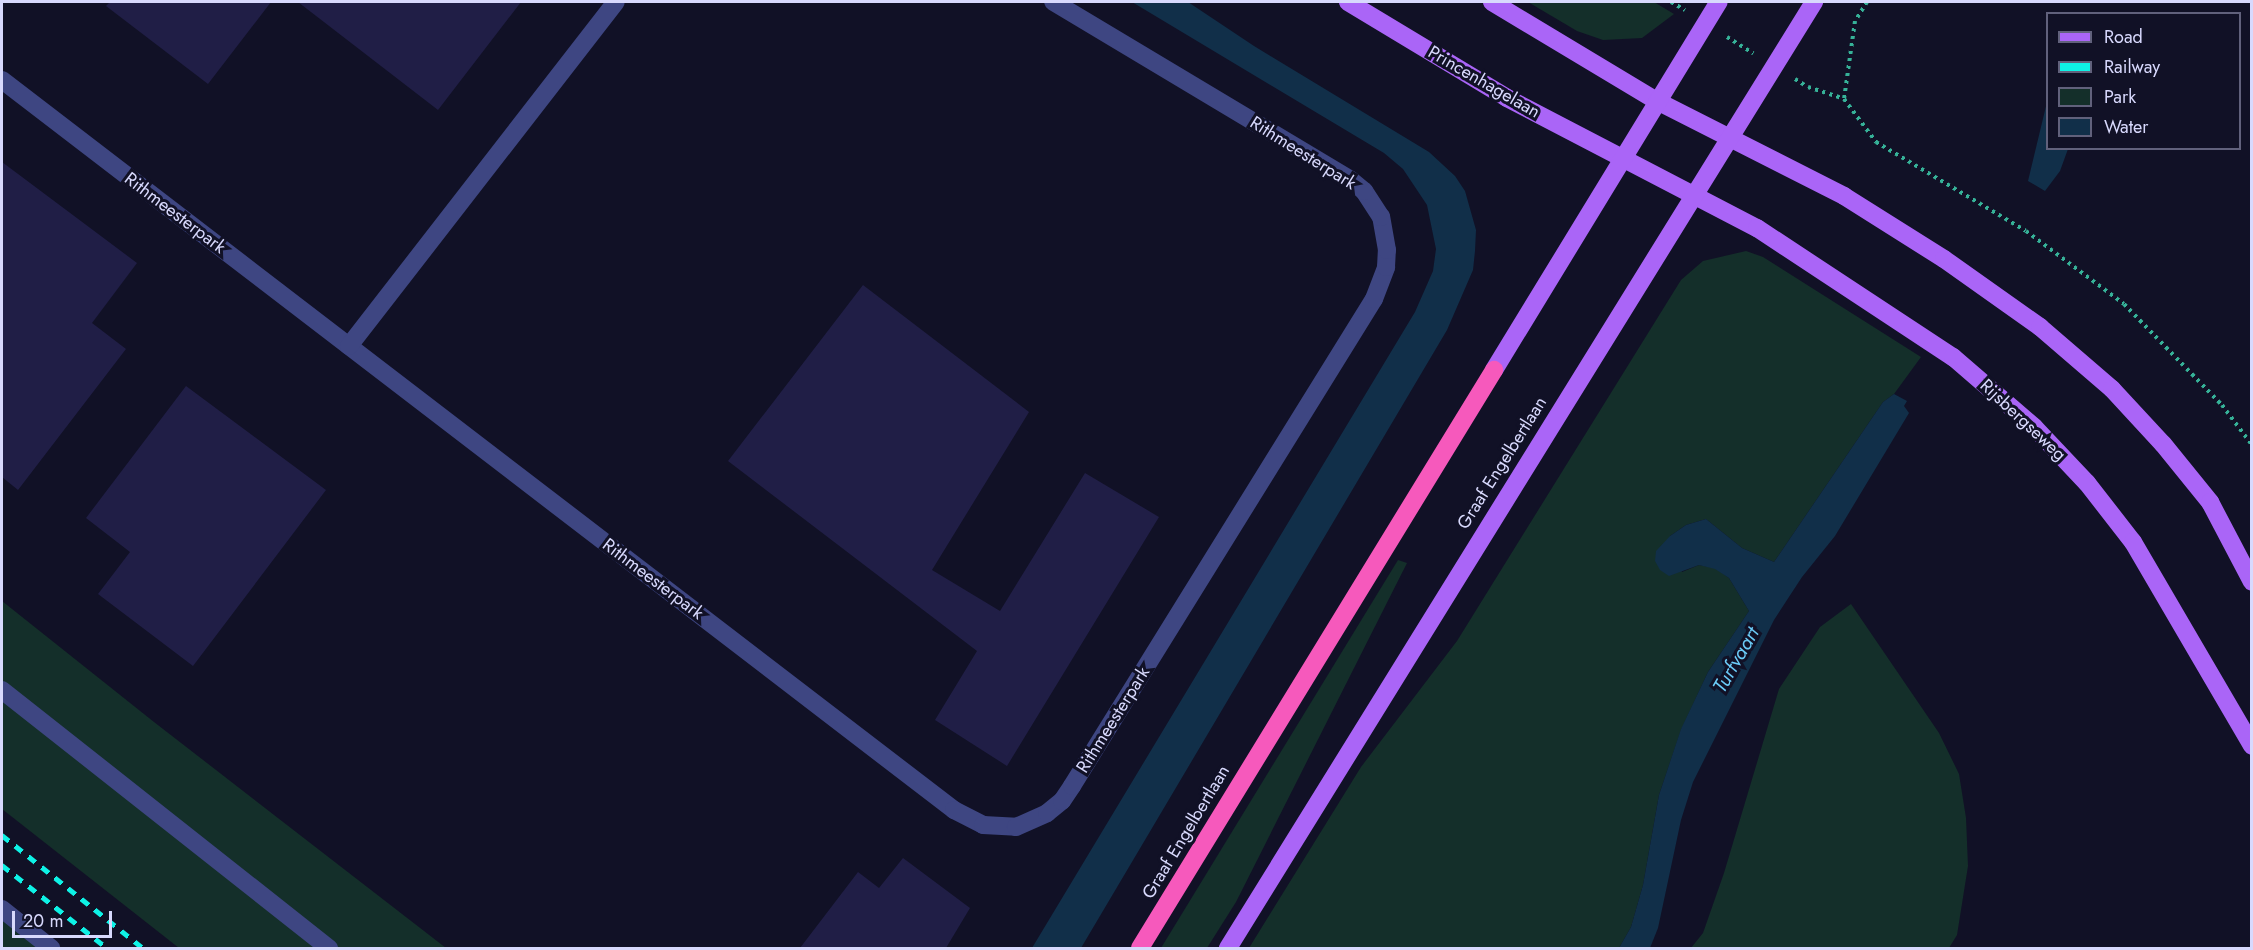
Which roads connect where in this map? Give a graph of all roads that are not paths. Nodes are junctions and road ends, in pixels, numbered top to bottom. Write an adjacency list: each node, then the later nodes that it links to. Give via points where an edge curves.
1 (616, 2): 12 (street)
2 (1053, 2): 12 (street, Rithmeesterpark, via 1351,180 1382,217 1387,250 1386,267 1374,299 1078,776 1062,801 1032,822 999,828 983,825 954,810)
3 (1348, 2): 10 (main road, Princenhagelaan, via 1507,98)
4 (1492, 2): 8 (main road)
5 (1719, 2): 8 (main road, Graaf Engelbertlaan)
6 (1814, 2): 9 (main road, Graaf Engelbertlaan)
7 (2, 80): 12 (street, Rithmeesterpark)
8 (1657, 101): 9 (main road); 10 (main road, Graaf Engelbertlaan)
9 (1730, 137): 11 (main road, Graaf Engelbertlaan); 14 (main road, via 1844,196 1944,258 2040,327 2112,389 2163,444 2210,502)
10 (1622, 158): 11 (main road, Princenhagelaan); 13 (main road, Graaf Engelbertlaan)
11 (1694, 195): 16 (main road, Rijsbergseweg, via 1757,228 1872,301 1953,357 2034,427 2087,483 2133,542); 21 (main road, Graaf Engelbertlaan)
12 (349, 346)
13 (1494, 370): 20 (highway, Graaf Engelbertlaan)
14 (2252, 582)
15 (2, 690): 19 (street)
16 (2252, 746)
17 (2, 909): 18 (street)
18 (51, 948)
19 (329, 948)
20 (1140, 948)
21 (1228, 948)

